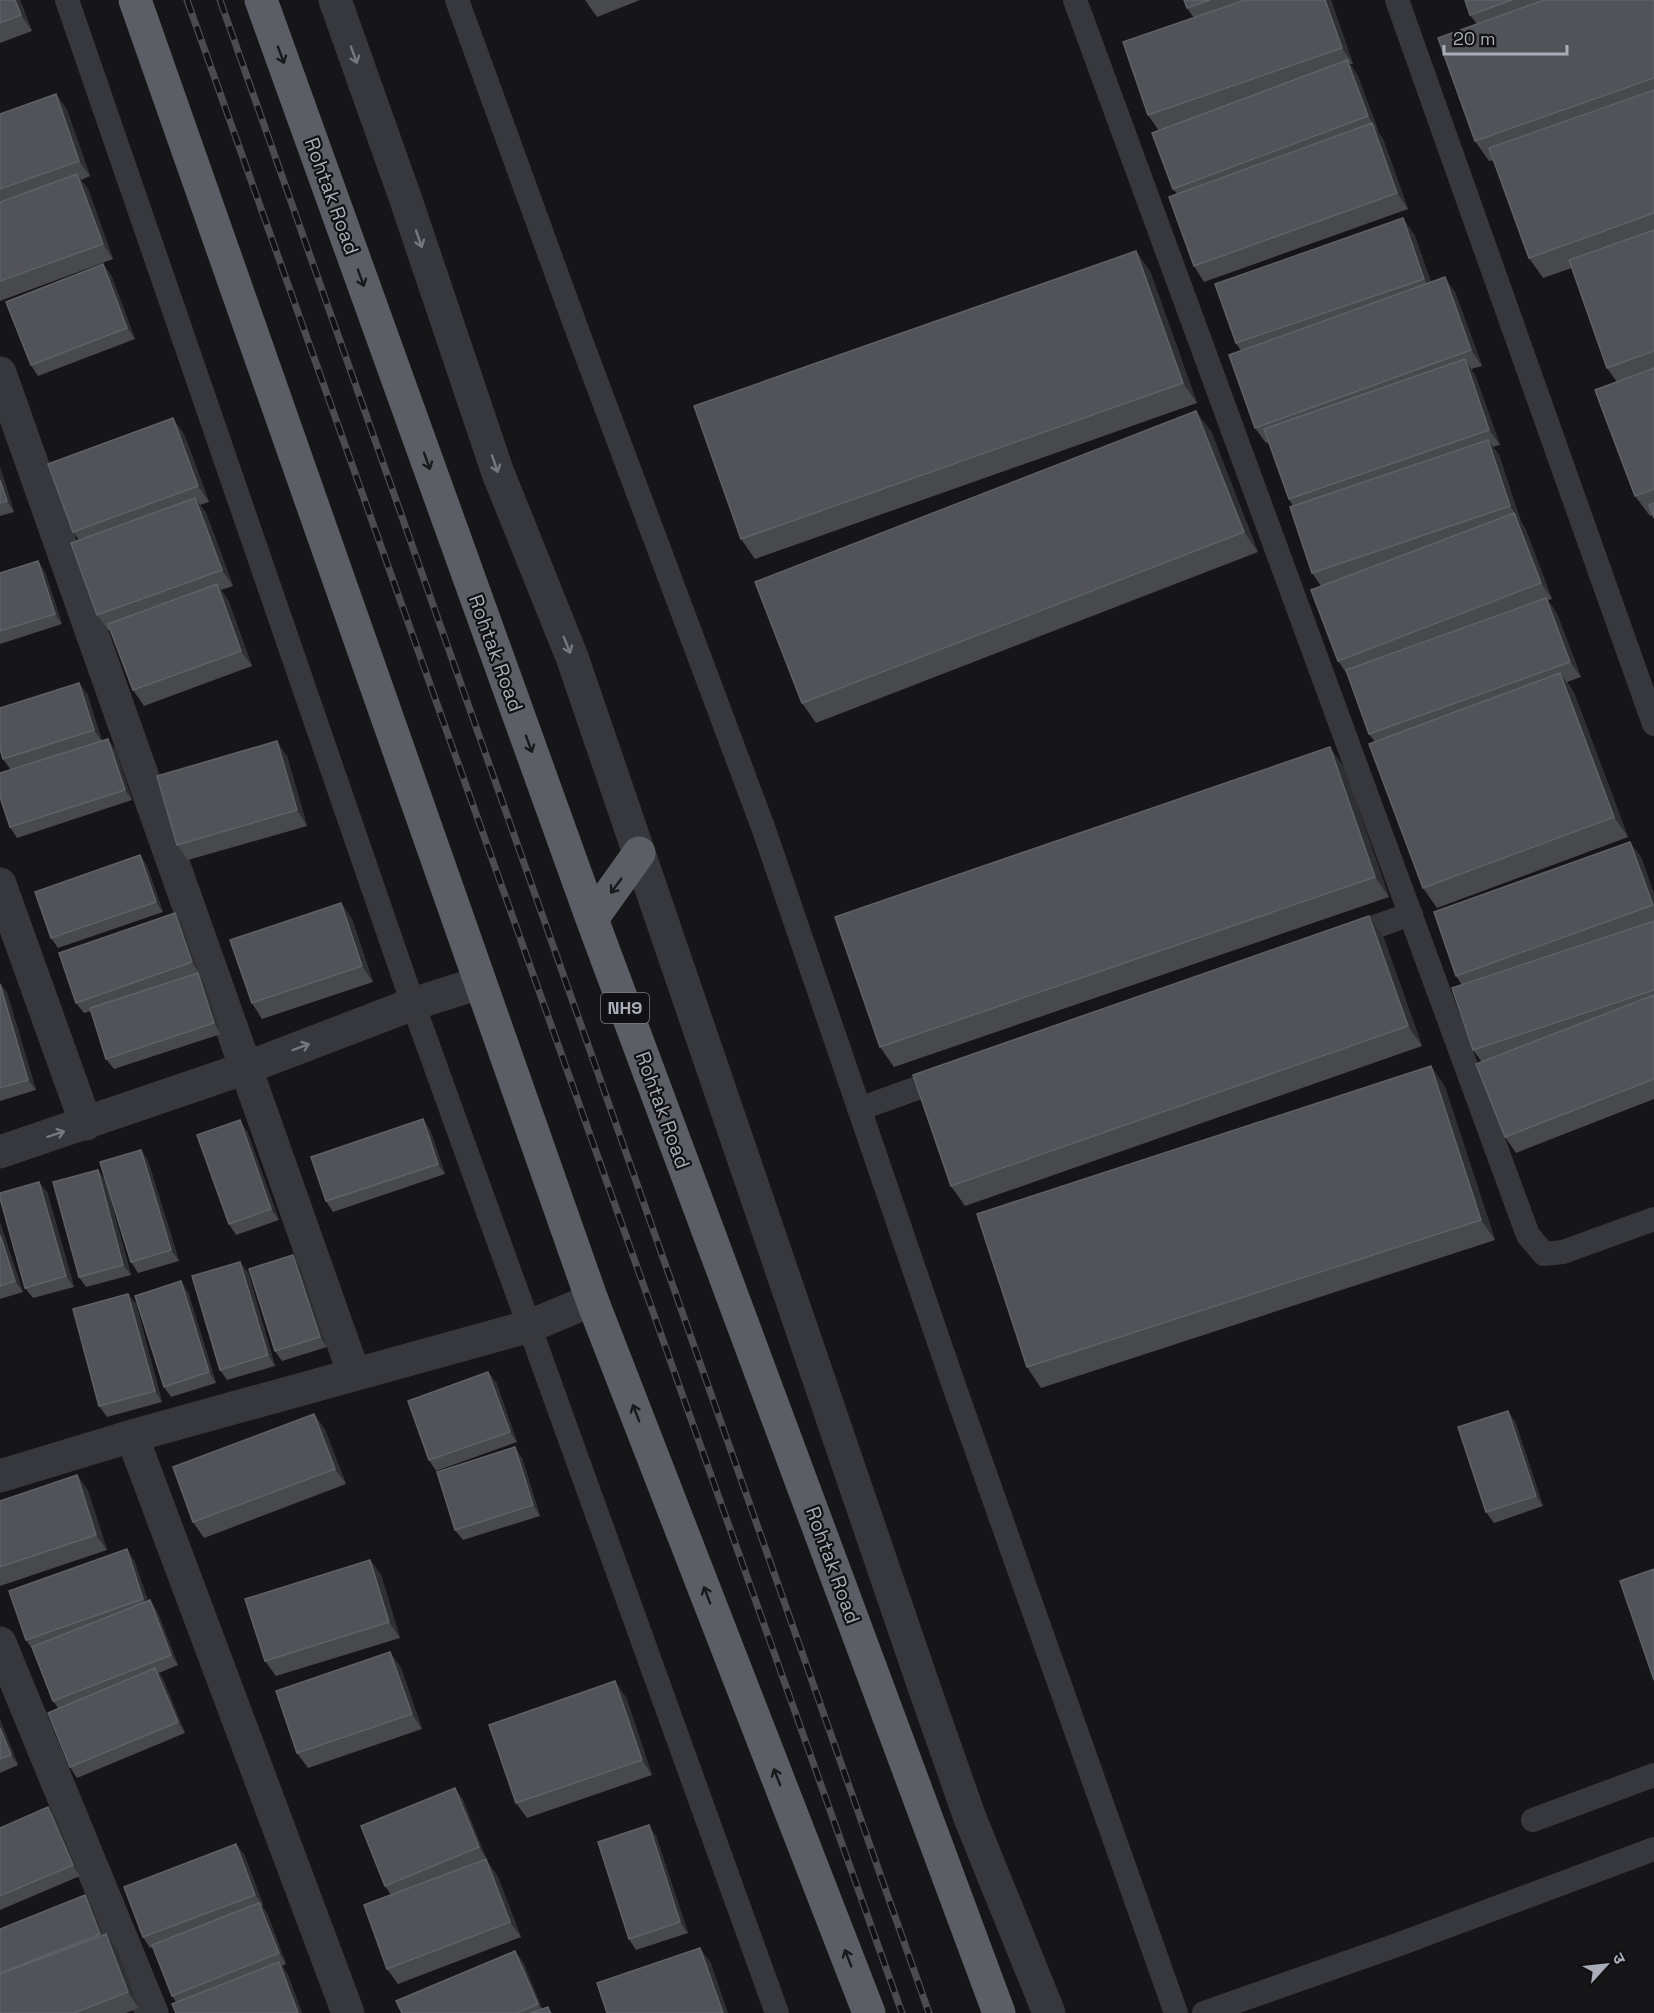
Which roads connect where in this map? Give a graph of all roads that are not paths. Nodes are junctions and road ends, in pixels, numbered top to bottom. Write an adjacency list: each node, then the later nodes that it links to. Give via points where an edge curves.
1 (67, 0): 16 (lane)
2 (135, 0): 15 (highway)
3 (261, 0): 13 (highway, Rohtak Road / NH9, one-way to 13)
4 (335, 0): 10 (street, one-way to 10, via 498,473 572,657)
5 (457, 0): 19 (lane, via 763,827)
6 (1075, 0): 12 (lane)
7 (1397, 0): 9 (lane)
8 (0, 373): 17 (street)
9 (1654, 724)
10 (639, 853): 13 (highway, one-way to 13); 37 (street, via 966,1807)
11 (0, 885): 20 (street)
12 (1412, 914): 14 (lane); 22 (lane, via 1528,1234 1544,1254 1563,1252)
13 (592, 919): 36 (highway, Rohtak Road / NH9)
14 (1326, 944)
15 (479, 983): 16 (street); 23 (highway)
16 (413, 1004): 17 (street, one-way to 16); 24 (lane)
17 (246, 1068): 20 (street); 25 (street)
18 (965, 1071): 19 (lane)
19 (859, 1109): 38 (lane)
20 (86, 1124): 21 (street, one-way to 20)
21 (0, 1152)
22 (1654, 1219)
23 (592, 1300): 24 (street); 35 (highway, one-way to 23)
24 (530, 1326): 25 (street); 34 (lane)
25 (354, 1374): 26 (street)
26 (132, 1436): 27 (street); 33 (street)
27 (0, 1476)
28 (0, 1643): 32 (street)
29 (1654, 1775): 30 (lane)
30 (1533, 1820)
31 (1654, 1849): 39 (lane)
32 (152, 2013)
33 (348, 2013)
34 (777, 2013)
35 (869, 2013)
36 (999, 2013)
37 (1049, 2013)
38 (1176, 2013)
39 (1204, 2013)

